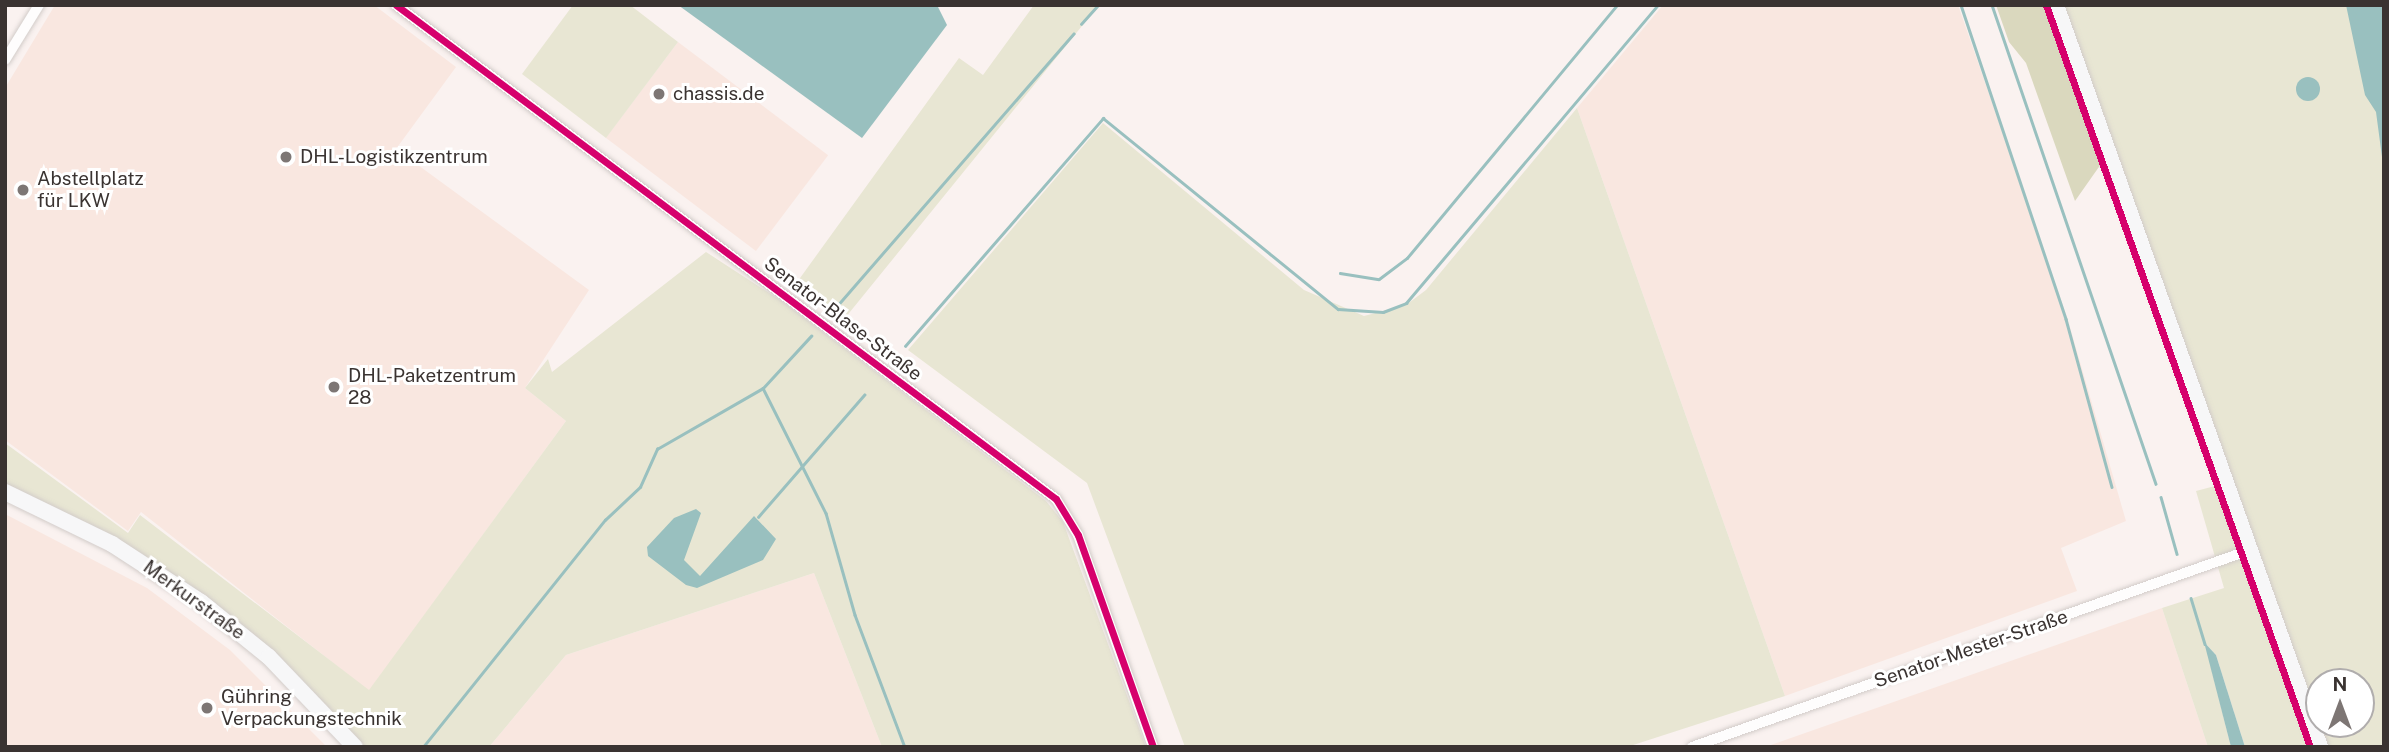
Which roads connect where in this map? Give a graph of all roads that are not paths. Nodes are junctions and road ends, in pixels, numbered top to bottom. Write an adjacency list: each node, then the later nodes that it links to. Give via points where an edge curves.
1 (39, 5): 4 (street)
2 (396, 5): 8 (street, Senator-Blase-Straße, via 1056,499 1079,536)
3 (2056, 5): 6 (street)
4 (5, 60)
5 (5, 492): 7 (street, Merkurstraße, via 103,539 201,602 269,657)
6 (2250, 550): 9 (street, Senator-Mester-Straße); 10 (street)
7 (355, 747)
8 (1153, 747)
9 (1692, 747)
10 (2320, 747)

